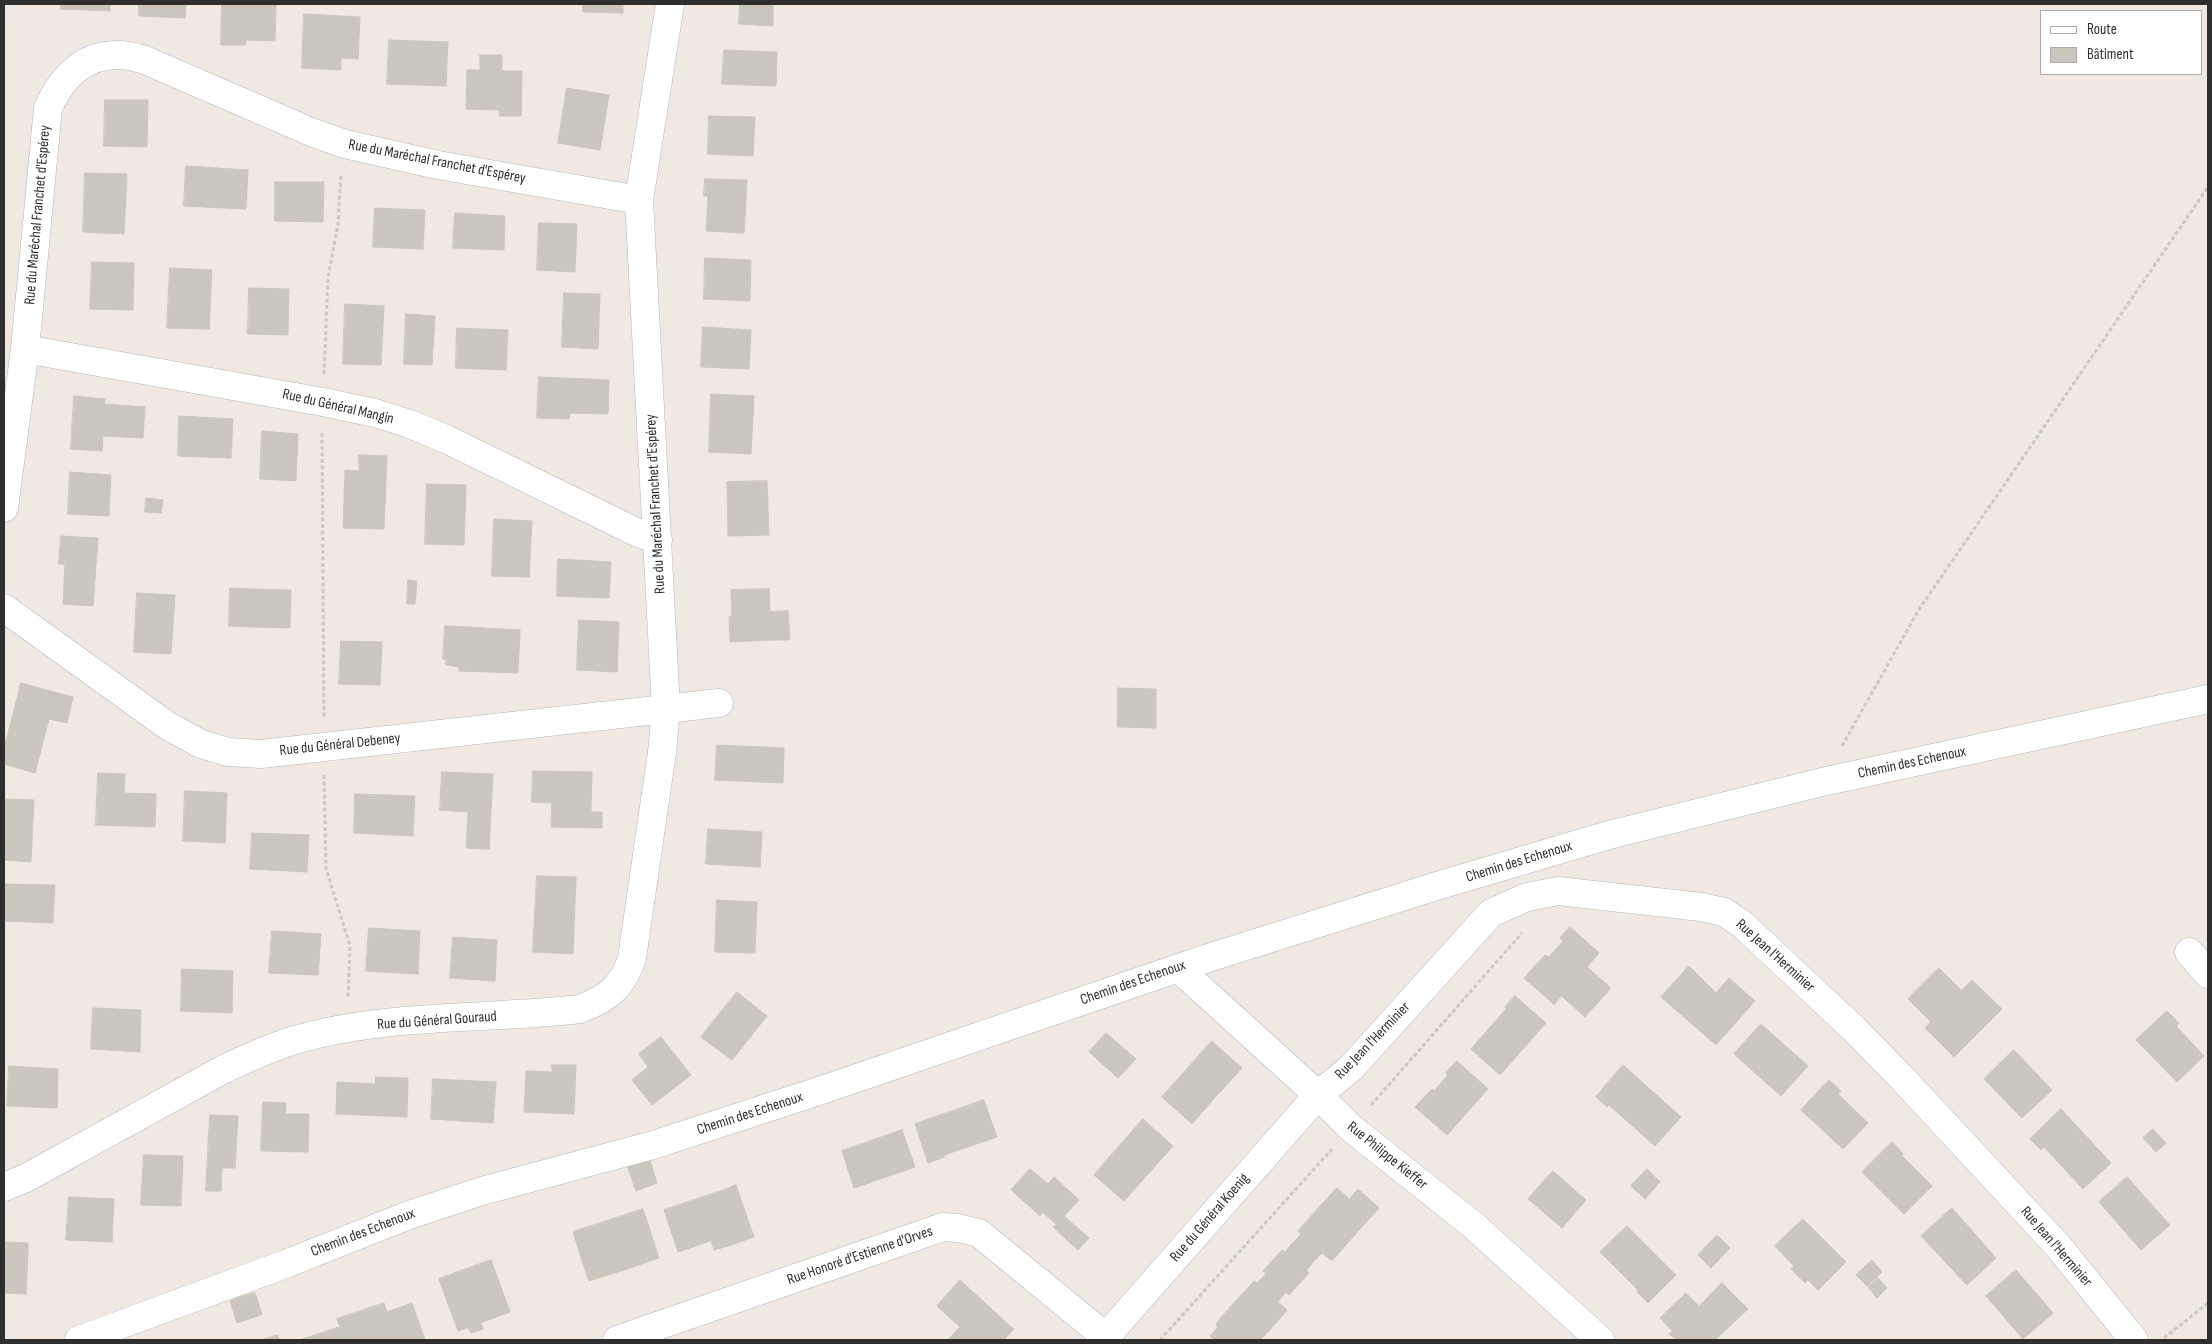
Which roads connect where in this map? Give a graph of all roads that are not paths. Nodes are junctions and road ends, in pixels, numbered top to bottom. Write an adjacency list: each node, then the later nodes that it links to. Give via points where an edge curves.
1 (670, 4): 2 (street)
2 (639, 200): 3 (street, Rue du Maréchal Franchet d'Espérey, via 438,165 345,144 145,60 121,55 97,58 71,72 57,88 48,108); 5 (street, Rue du Maréchal Franchet d'Espérey)
3 (25, 349): 4 (street, Rue du Maréchal Franchet d'Espérey); 5 (street, Rue du Général Mangin, via 375,413 448,440)
4 (4, 508)
5 (658, 540): 9 (street, Rue du Maréchal Franchet d'Espérey)
6 (4, 608): 9 (street, Rue du Général Debeney, via 168,726 201,744 228,752 261,754)
7 (2208, 699): 11 (street, Chemin des Echenoux, via 1822,782 1609,834)
8 (719, 703): 9 (street, Rue du Général Debeney)
9 (666, 709): 14 (street, Rue du Général Gouraud, via 632,958 618,986 604,999 580,1009 386,1023 296,1040 224,1069)
10 (2188, 952): 12 (street)
11 (1178, 968): 13 (street, Rue Philippe Kieffer); 16 (street, Chemin des Echenoux, via 653,1145 482,1191 408,1215)
12 (2208, 974)
13 (1318, 1095): 15 (street, Rue du Général Koenig); 18 (street, Rue Philippe Kieffer, via 1350,1128 1473,1225); 19 (street, Rue Jean l'Herminier, via 1351,1068 1492,914 1527,897 1558,891 1724,912 1743,925 1902,1078 2058,1246)
14 (4, 1187)
15 (1104, 1339): 17 (street, Rue Honoré d'Estienne d'Orves, via 979,1233 943,1227)
16 (79, 1340)
17 (617, 1340)
18 (1600, 1340)
19 (2134, 1340)

